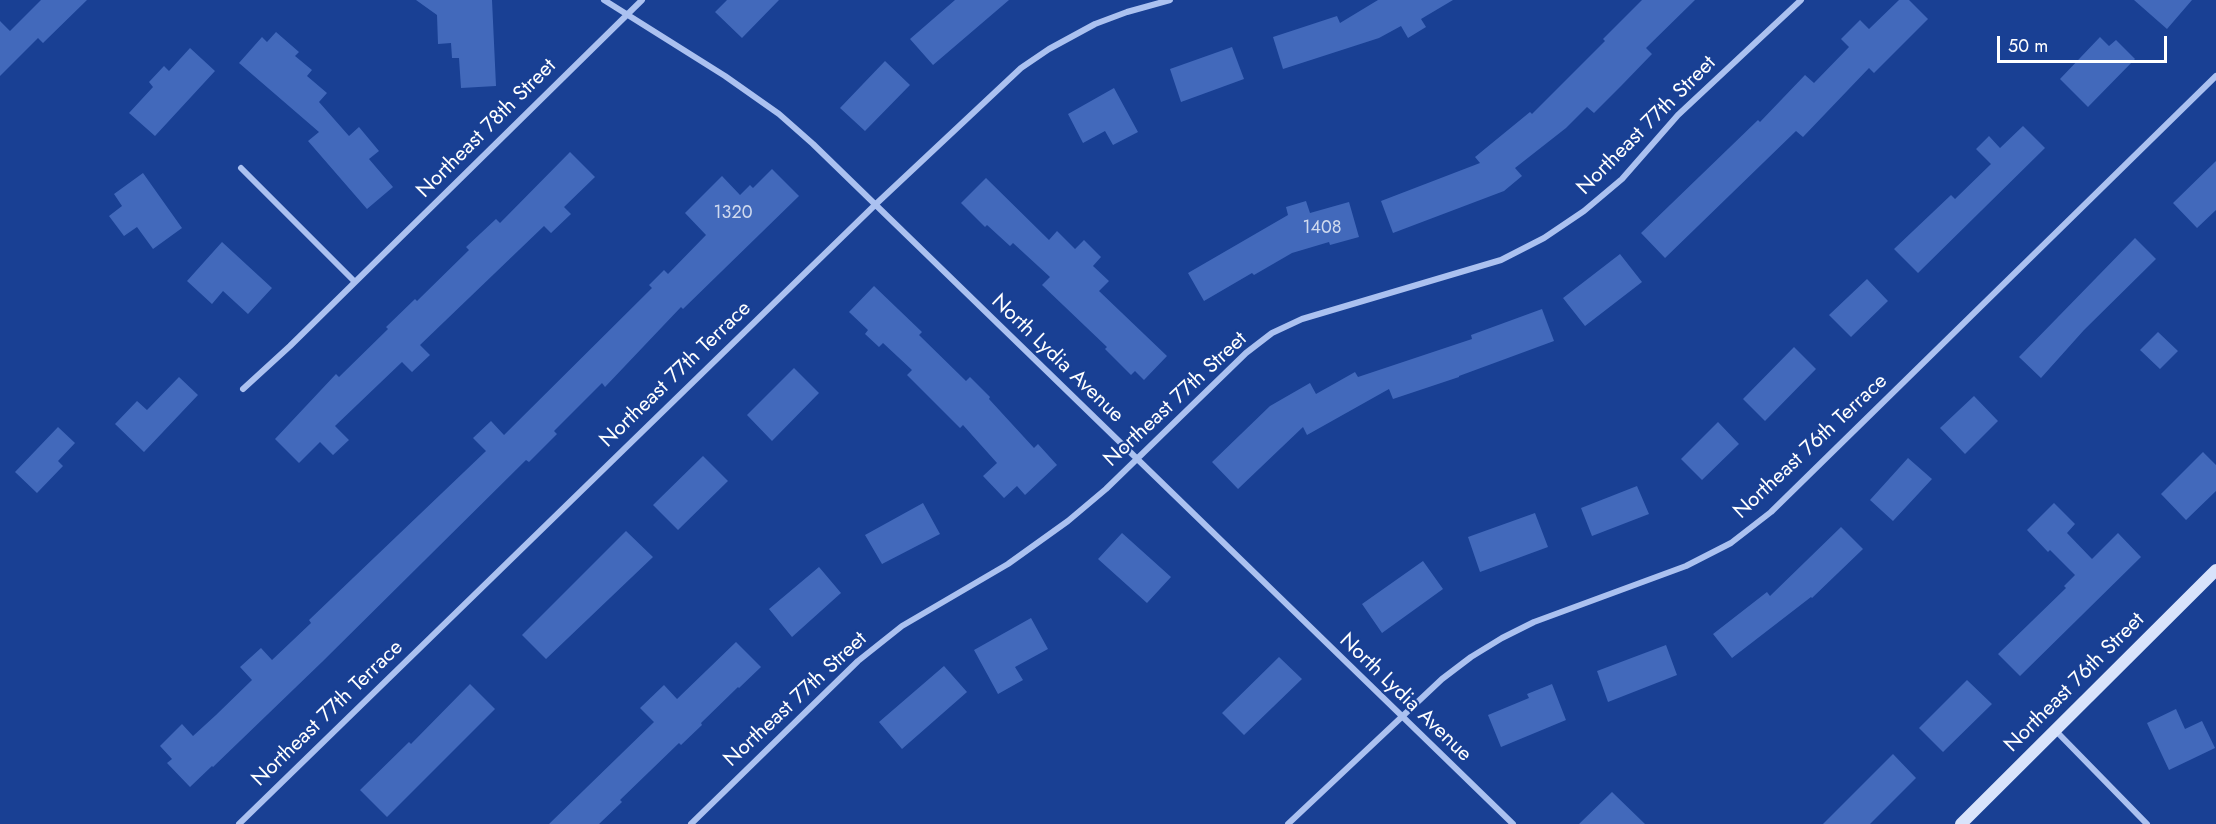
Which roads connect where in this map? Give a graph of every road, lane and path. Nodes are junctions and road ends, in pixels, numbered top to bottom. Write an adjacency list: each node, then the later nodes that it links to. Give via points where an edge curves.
1 (604, 0): 5 (street, North Lydia Avenue)
2 (642, 0): 5 (street, Northeast 78th Street)
3 (1170, 0): 8 (street, Northeast 77th Terrace, via 1095,24 1021,68)
4 (1801, 0): 11 (street, Northeast 77th Street, via 1678,115 1622,179 1584,211 1501,260 1302,319 1272,333)
5 (627, 14): 8 (street, North Lydia Avenue, via 779,114); 9 (street, Northeast 78th Street)
6 (2216, 76): 13 (street, Northeast 76th Terrace, via 1771,512 1731,543 1686,566 1534,622 1502,638 1442,679)
7 (241, 168): 9 (street)
8 (876, 204): 11 (street, North Lydia Avenue); 15 (street, Northeast 77th Terrace)
9 (355, 282): 10 (street, Northeast 78th Street)
10 (243, 389)
11 (1136, 459): 13 (street, North Lydia Avenue); 16 (street, Northeast 77th Street, via 1068,521 1008,564 902,626 858,661)
12 (2216, 570): 14 (street, Northeast 76th Street)
13 (1402, 717): 17 (street, Northeast 76th Terrace); 18 (street, North Lydia Avenue)
14 (2054, 730): 19 (street, Northeast 76th Street); 20 (street)
15 (239, 824)
16 (691, 824)
17 (1288, 824)
18 (1513, 824)
19 (1961, 824)
20 (2147, 824)

